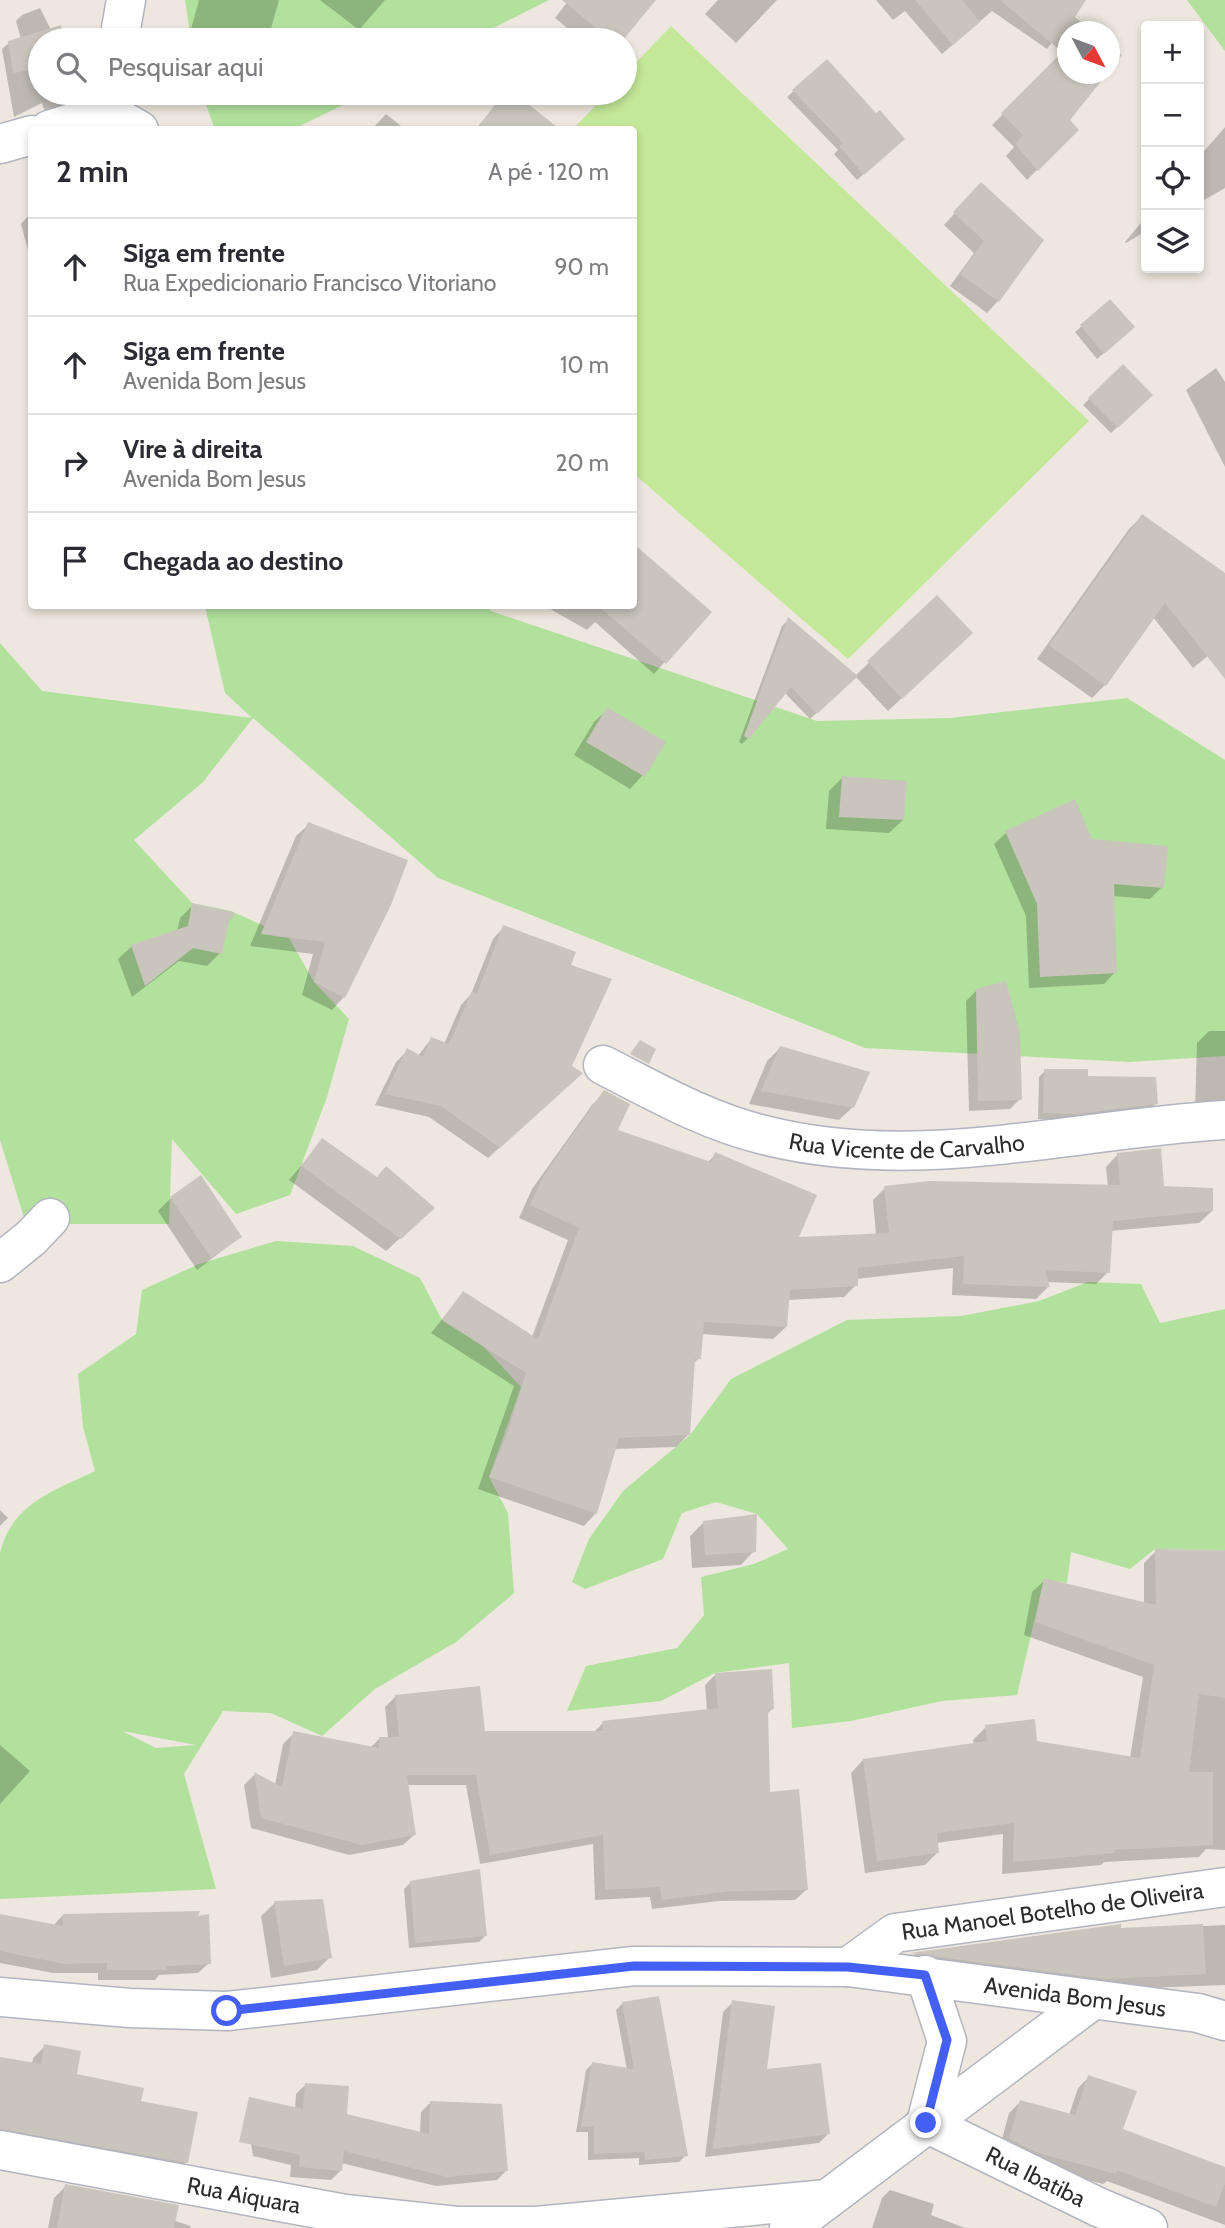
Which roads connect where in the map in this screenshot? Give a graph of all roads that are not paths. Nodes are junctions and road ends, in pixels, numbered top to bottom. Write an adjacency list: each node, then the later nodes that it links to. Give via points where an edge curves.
1 (126, 0): 2 (street)
2 (121, 28)
3 (119, 112): 4 (street)
4 (65, 126)
5 (28, 136): 6 (street)
6 (0, 144)
7 (603, 1065): 8 (street, Rua Vicente de Carvalho, via 721,1122 802,1143 867,1151 970,1150 1083,1132)
8 (1225, 1120)
9 (50, 1218): 10 (street)
10 (0, 1263)
11 (1225, 1886): 12 (street, Rua Manoel Botelho de Oliveira, via 894,1933)
12 (848, 1967): 13 (street, Avenida Bom Jesus); 14 (street, Avenida Bom Jesus, via 634,1966 227,2011)
13 (925, 1975): 15 (street, Avenida Bom Jesus); 17 (street, via 947,2040)
14 (0, 1997)
15 (1091, 2001): 16 (street, Avenida Bom Jesus, via 1198,2013); 17 (street)
16 (1225, 2021)
17 (926, 2123): 19 (street); 20 (street, Rua Ibatiba)
18 (0, 2150): 19 (street, Rua Aiquara, via 345,2214 457,2226 536,2226)
19 (827, 2199): 21 (street)
20 (1094, 2218): 22 (street, Rua Ibatiba)
21 (789, 2228)
22 (1148, 2228)

